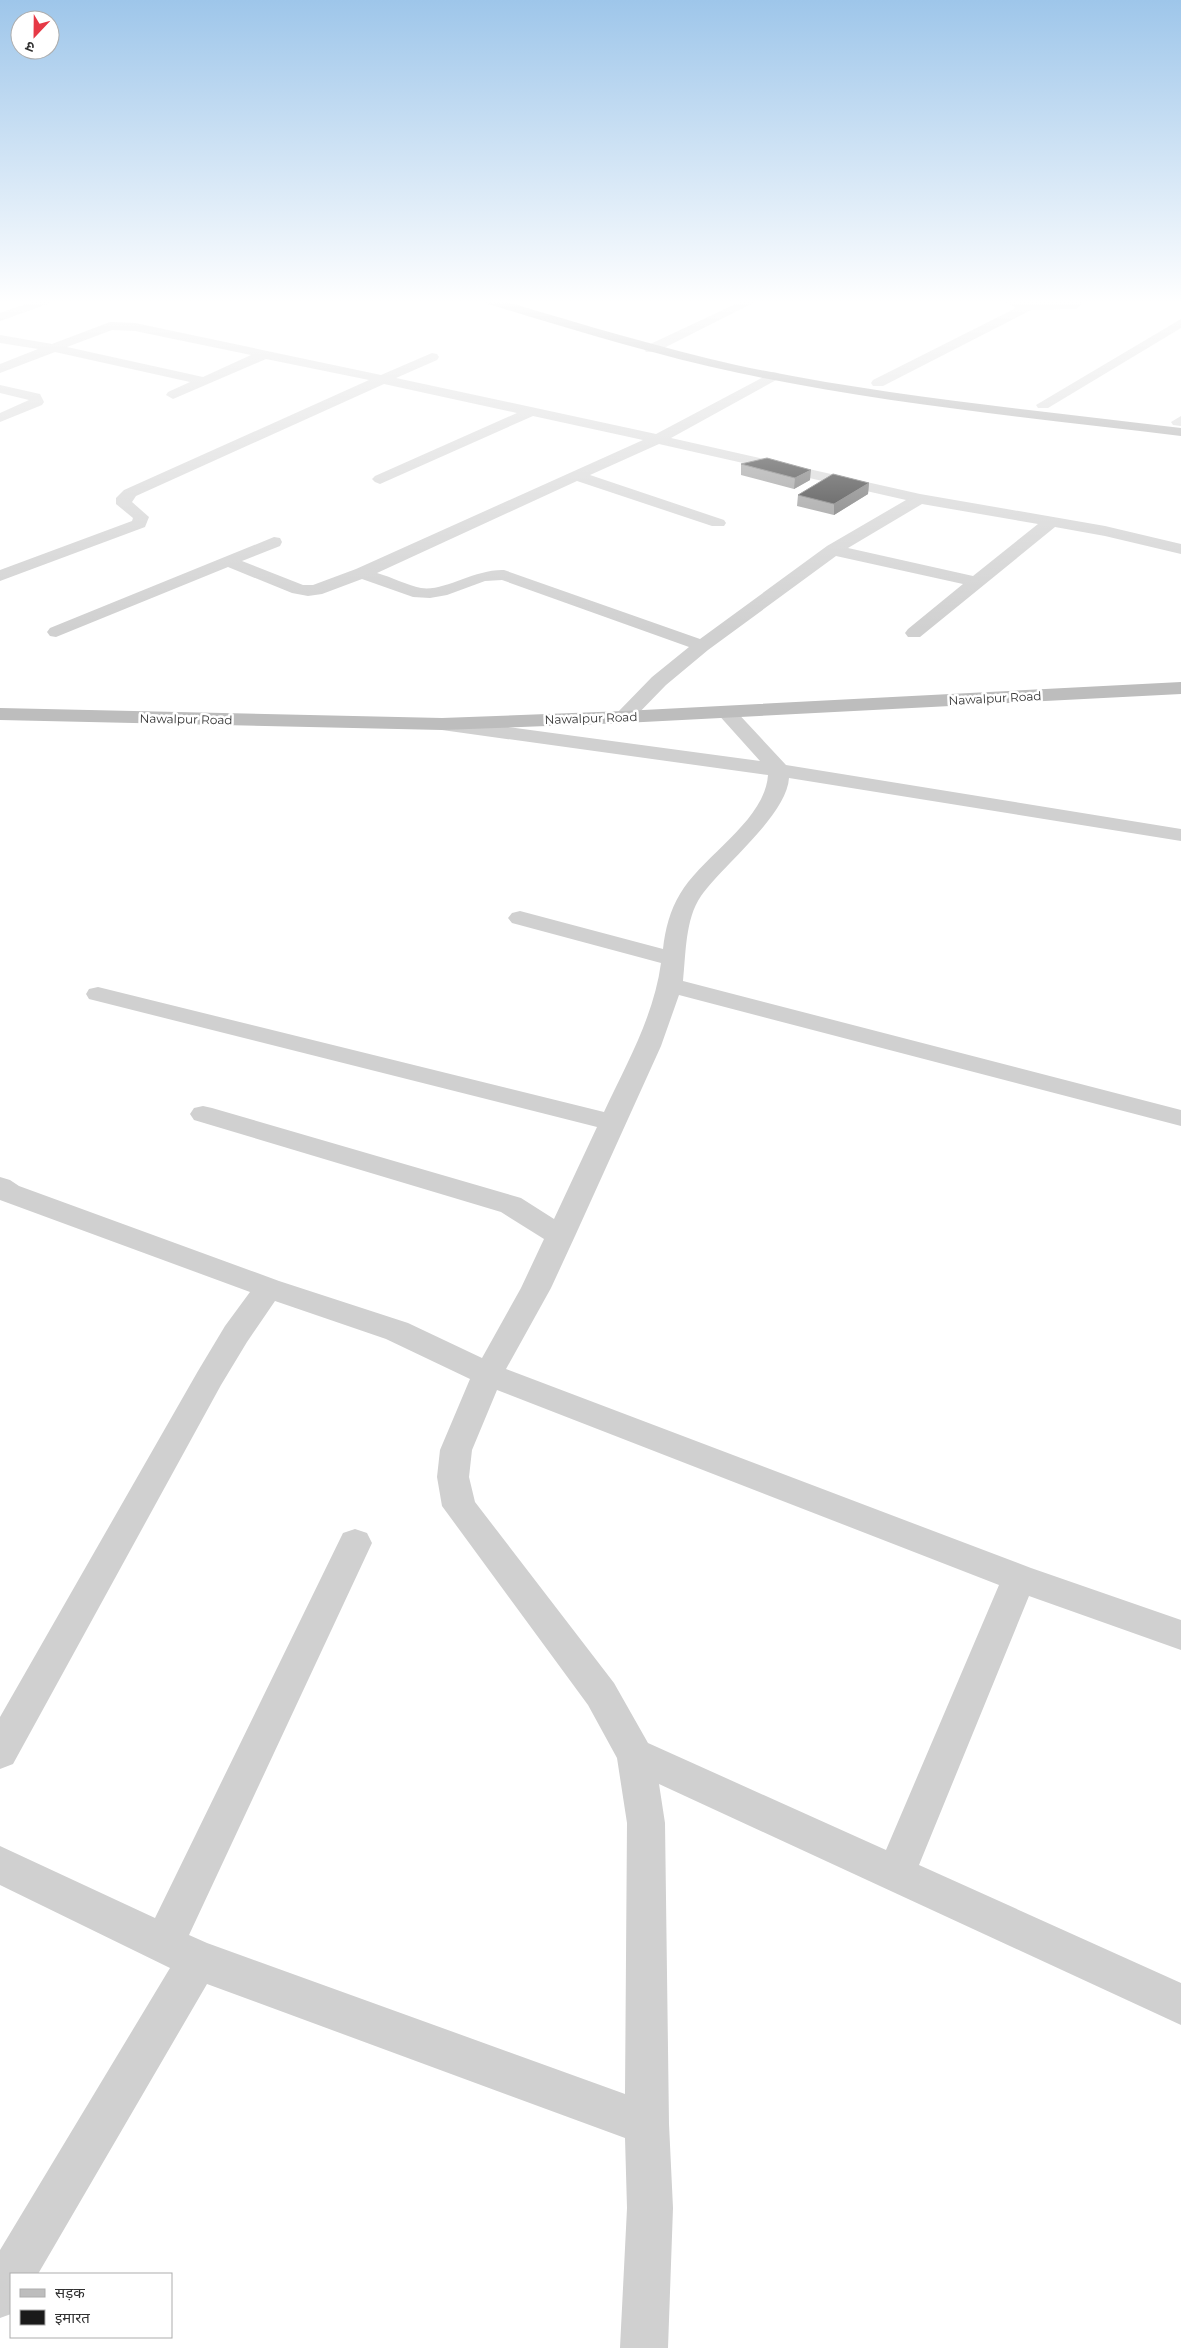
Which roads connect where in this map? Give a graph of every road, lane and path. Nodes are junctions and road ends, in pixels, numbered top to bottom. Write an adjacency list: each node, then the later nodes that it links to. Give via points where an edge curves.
1 (17, 411): 7 (street)
2 (313, 411): 20 (street, via 130,493 124,498 124,504 141,517 139,524)
3 (532, 411): 9 (street); 11 (street)
4 (710, 411): 9 (street)
5 (1049, 411): 8 (highway)
6 (1083, 411): 8 (highway)
7 (0, 418)
8 (1180, 424)
9 (660, 438): 10 (street); 12 (street)
10 (576, 476): 14 (street); 19 (street)
11 (380, 479)
12 (920, 499): 13 (street); 17 (street)
13 (1051, 522): 16 (street); 21 (street)
14 (718, 523)
15 (274, 542): 18 (street)
16 (1181, 549)
17 (833, 550): 21 (street); 24 (street)
18 (227, 562): 19 (street, via 308,591); 22 (street)
19 (362, 573): 24 (street, via 429,594 486,575 504,575)
20 (0, 576)
21 (976, 582): 23 (street)
22 (56, 632)
23 (914, 633)
24 (702, 646): 28 (street, via 659,681)
25 (1181, 688): 26 (street, Nawalpur Road)
26 (726, 712): 28 (street, Nawalpur Road); 30 (street)
27 (0, 714): 29 (street, Nawalpur Road)
28 (624, 717): 29 (street, Nawalpur Road)
29 (442, 724): 30 (street)
30 (779, 770): 31 (street); 33 (street, via 778,786 771,800 690,895 682,914)
31 (1181, 834)
32 (520, 918): 33 (street)
33 (672, 972): 36 (street); 37 (street, via 648,1046)
34 (98, 994): 37 (street)
35 (203, 1114): 39 (street, via 511,1205)
36 (1181, 1118)
37 (613, 1123): 39 (street)
38 (0, 1186): 40 (street, via 9,1193)
39 (561, 1236): 41 (street)
40 (268, 1288): 41 (street, via 397,1331); 45 (street, via 209,1380)
41 (488, 1374): 43 (street); 46 (street, via 456,1450 453,1477 459,1506 601,1694)
42 (355, 1543): 49 (street)
43 (1019, 1578): 44 (street); 48 (street)
44 (1181, 1635)
45 (0, 1752)
46 (635, 1755): 48 (street); 51 (street, via 646,1823)
47 (0, 1865): 49 (street)
48 (896, 1873): 50 (street)
49 (181, 1952): 51 (street); 52 (street)
50 (1181, 2004)
51 (647, 2124): 55 (street, via 650,2208)
52 (13, 2273)
53 (10, 2278): 54 (street)
54 (0, 2295)
55 (644, 2348)

